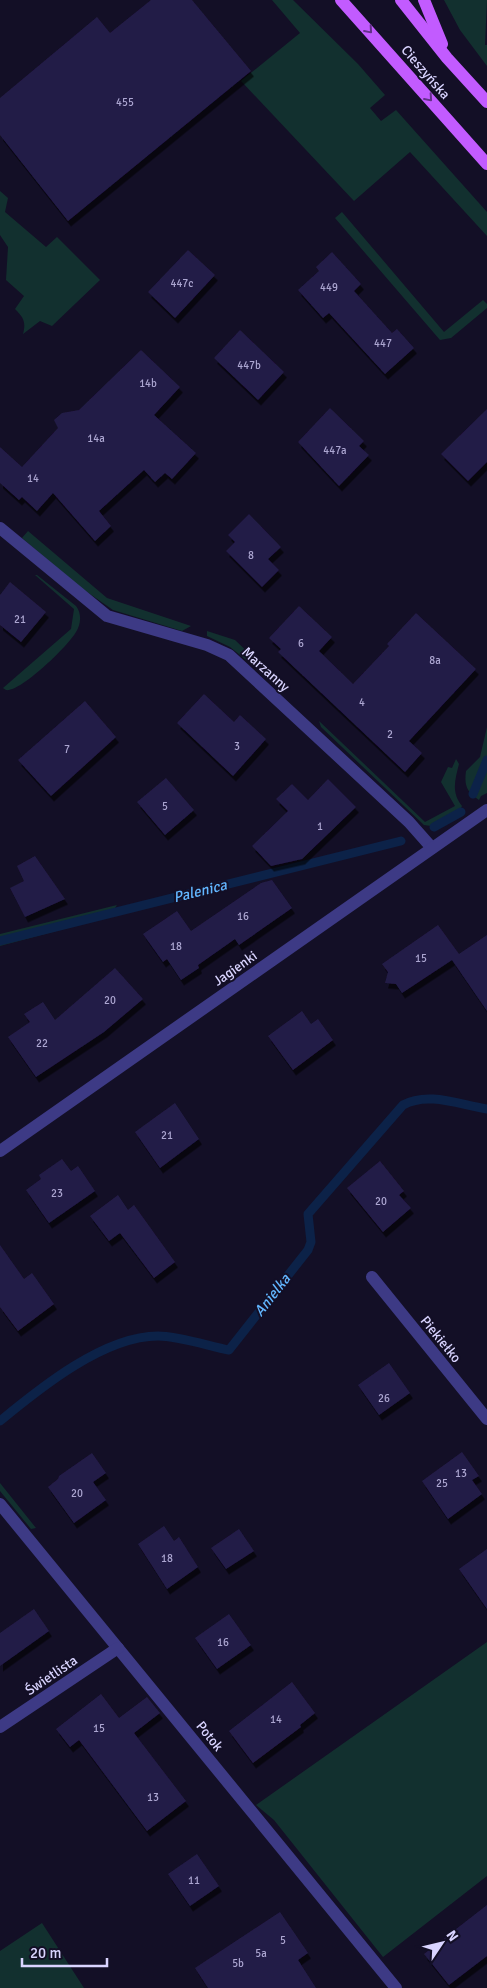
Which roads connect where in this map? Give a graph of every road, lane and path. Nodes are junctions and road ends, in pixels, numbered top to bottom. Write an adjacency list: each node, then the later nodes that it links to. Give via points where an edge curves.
1 (341, 0): 6 (main road, Cieszyńska, one-way to 6)
2 (401, 0): 4 (main road, Cieszyńska)
3 (424, 0): 4 (main road)
4 (447, 58): 5 (main road, Cieszyńska)
5 (487, 102)
6 (487, 164)
7 (0, 528): 9 (street, Marzanny, via 107,616 207,645 229,655 409,822)
8 (487, 810): 9 (street, Jagienki)
9 (432, 848): 10 (street, Jagienki)
10 (0, 1150)
11 (372, 1277): 12 (street, Piekiełko)
12 (486, 1417)
13 (0, 1504): 14 (street, Potok)
14 (118, 1648): 15 (street, Świetlista); 16 (street, Potok)
15 (0, 1727)
16 (396, 1988)

